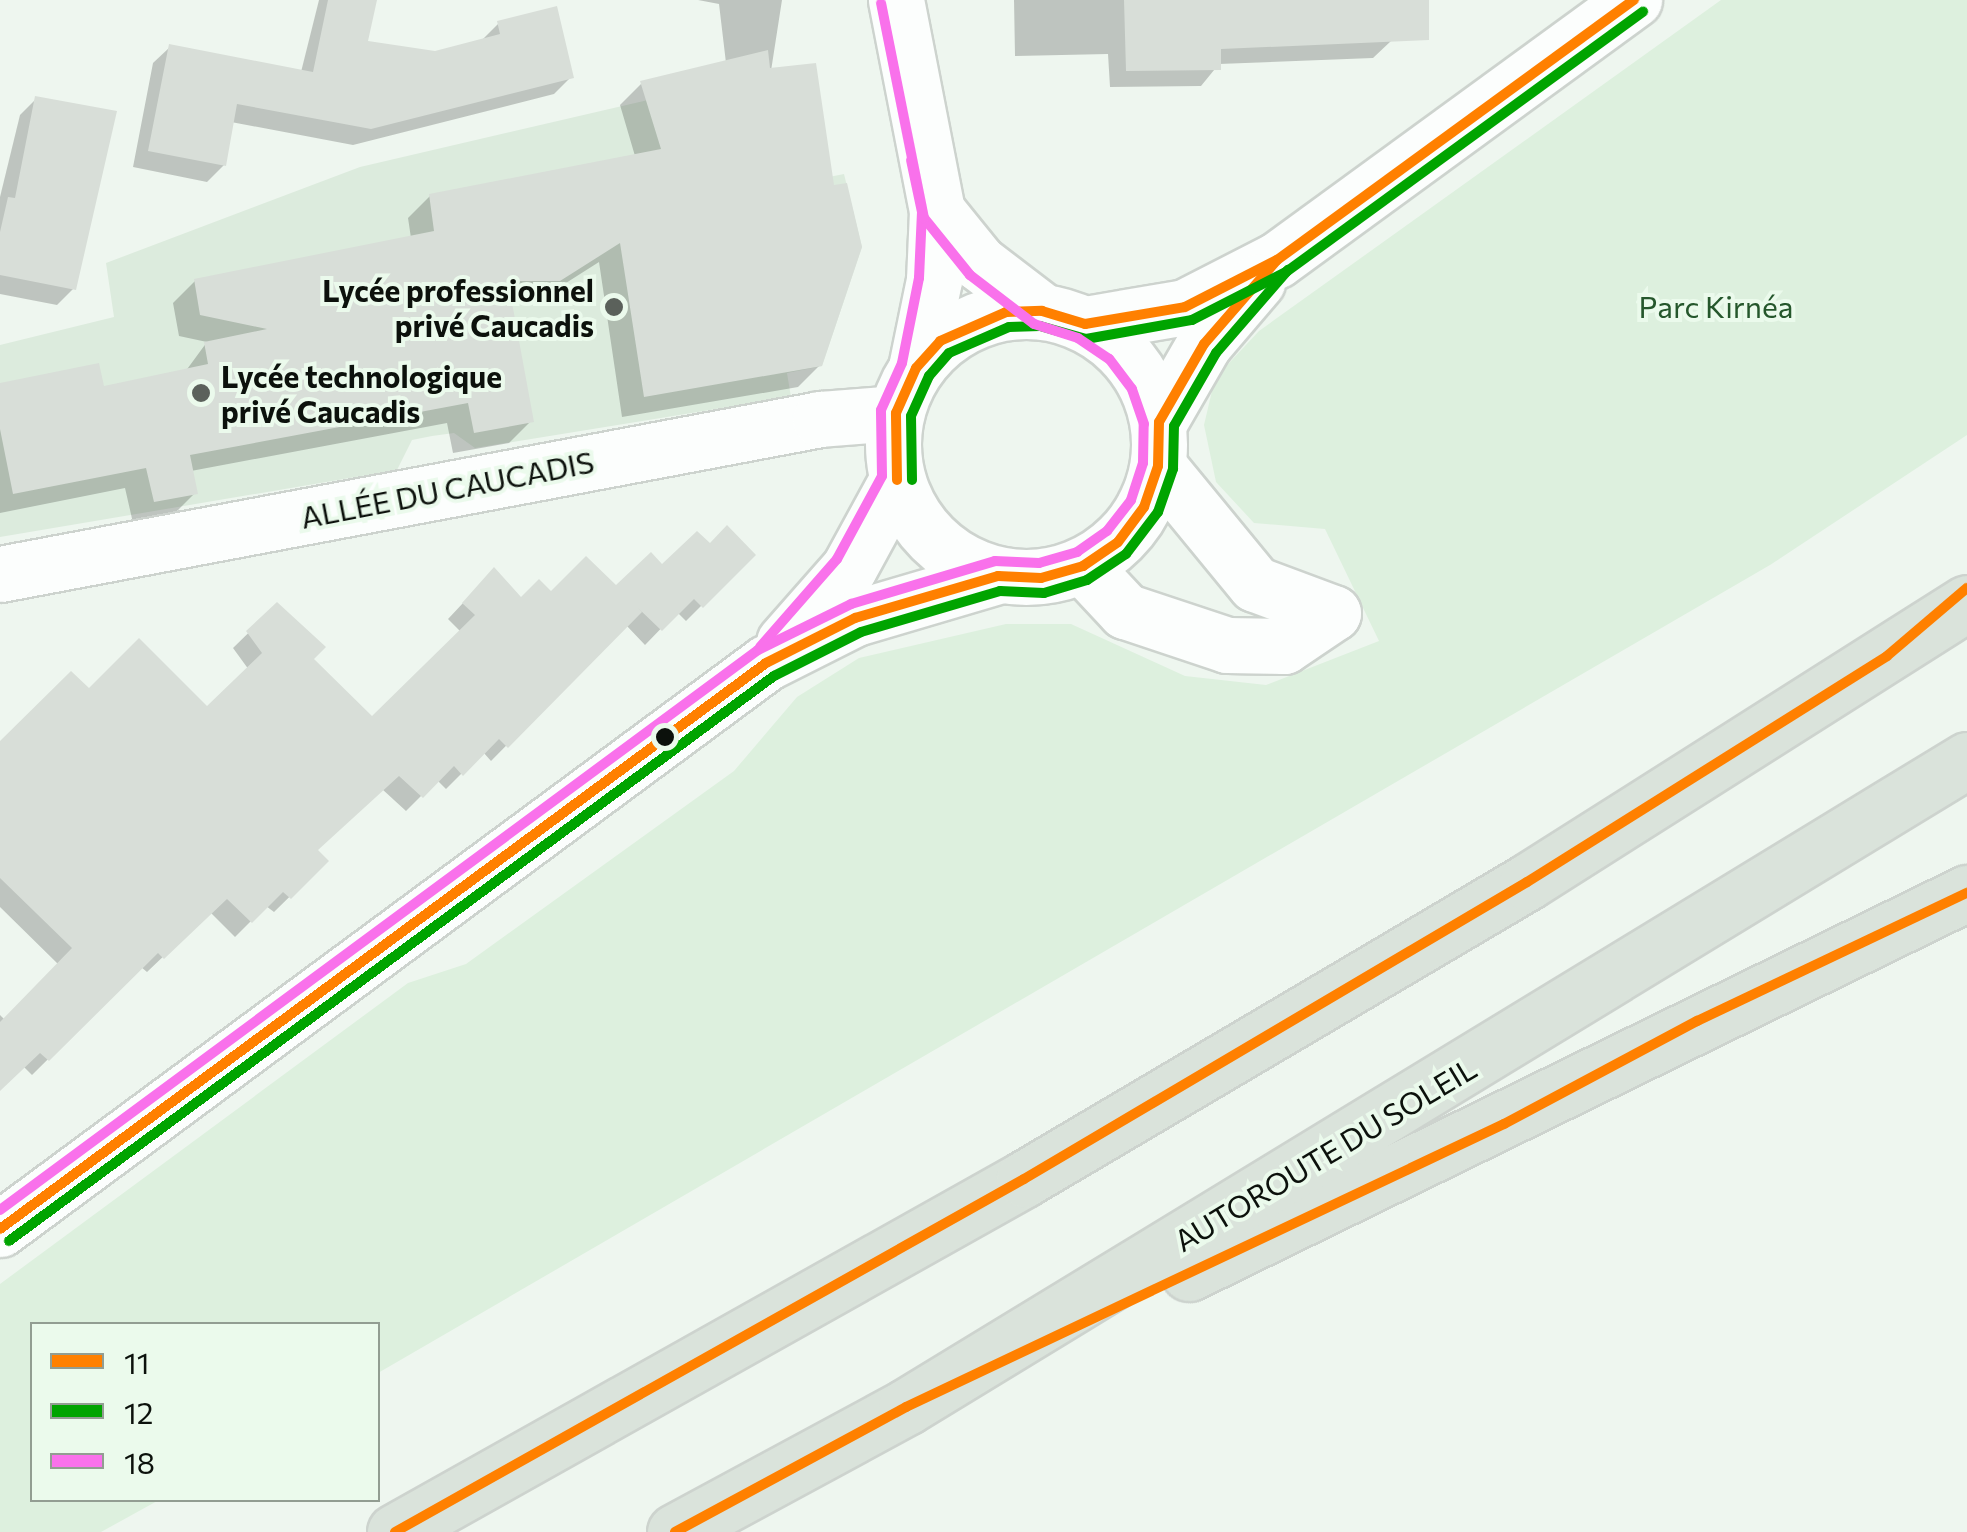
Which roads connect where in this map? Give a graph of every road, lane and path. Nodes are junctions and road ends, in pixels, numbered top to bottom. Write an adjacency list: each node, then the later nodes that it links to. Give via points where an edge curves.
1 (896, 0): 3 (street)
2 (1634, 0): 4 (street)
3 (937, 211): 5 (street, via 979,263); 6 (street, via 934,280)
4 (1276, 260): 5 (street, via 1185,308); 7 (street, via 1204,344)
5 (1064, 317): 6 (street, via 972,322); 7 (street, via 1128,359 1145,382)
6 (906, 391): 8 (street); 10 (street, ALLÉE DU CAUCADIS, via 820,419)
7 (1158, 444): 9 (street, via 1136,519 1118,542); 9 (street, via 1255,584 1333,612 1284,646 1227,645 1124,611)
8 (897, 480): 11 (street, via 934,543); 15 (street, via 849,568)
9 (1083, 566): 11 (street, via 1041,578)
10 (0, 574)
11 (998, 576): 15 (street, via 855,618)
12 (1967, 588): 14 (highway)
13 (1967, 603): 14 (highway)
14 (1887, 656): 20 (highway, via 1527,882 1058,1159)
15 (766, 663): 18 (street)
16 (1967, 760): 19 (highway, AUTOROUTE DU SOLEIL)
17 (1967, 893): 19 (highway, via 1698,1020 1504,1124)
18 (0, 1229)
19 (906, 1407): 21 (highway, AUTOROUTE DU SOLEIL)
20 (395, 1532)
21 (675, 1532)

